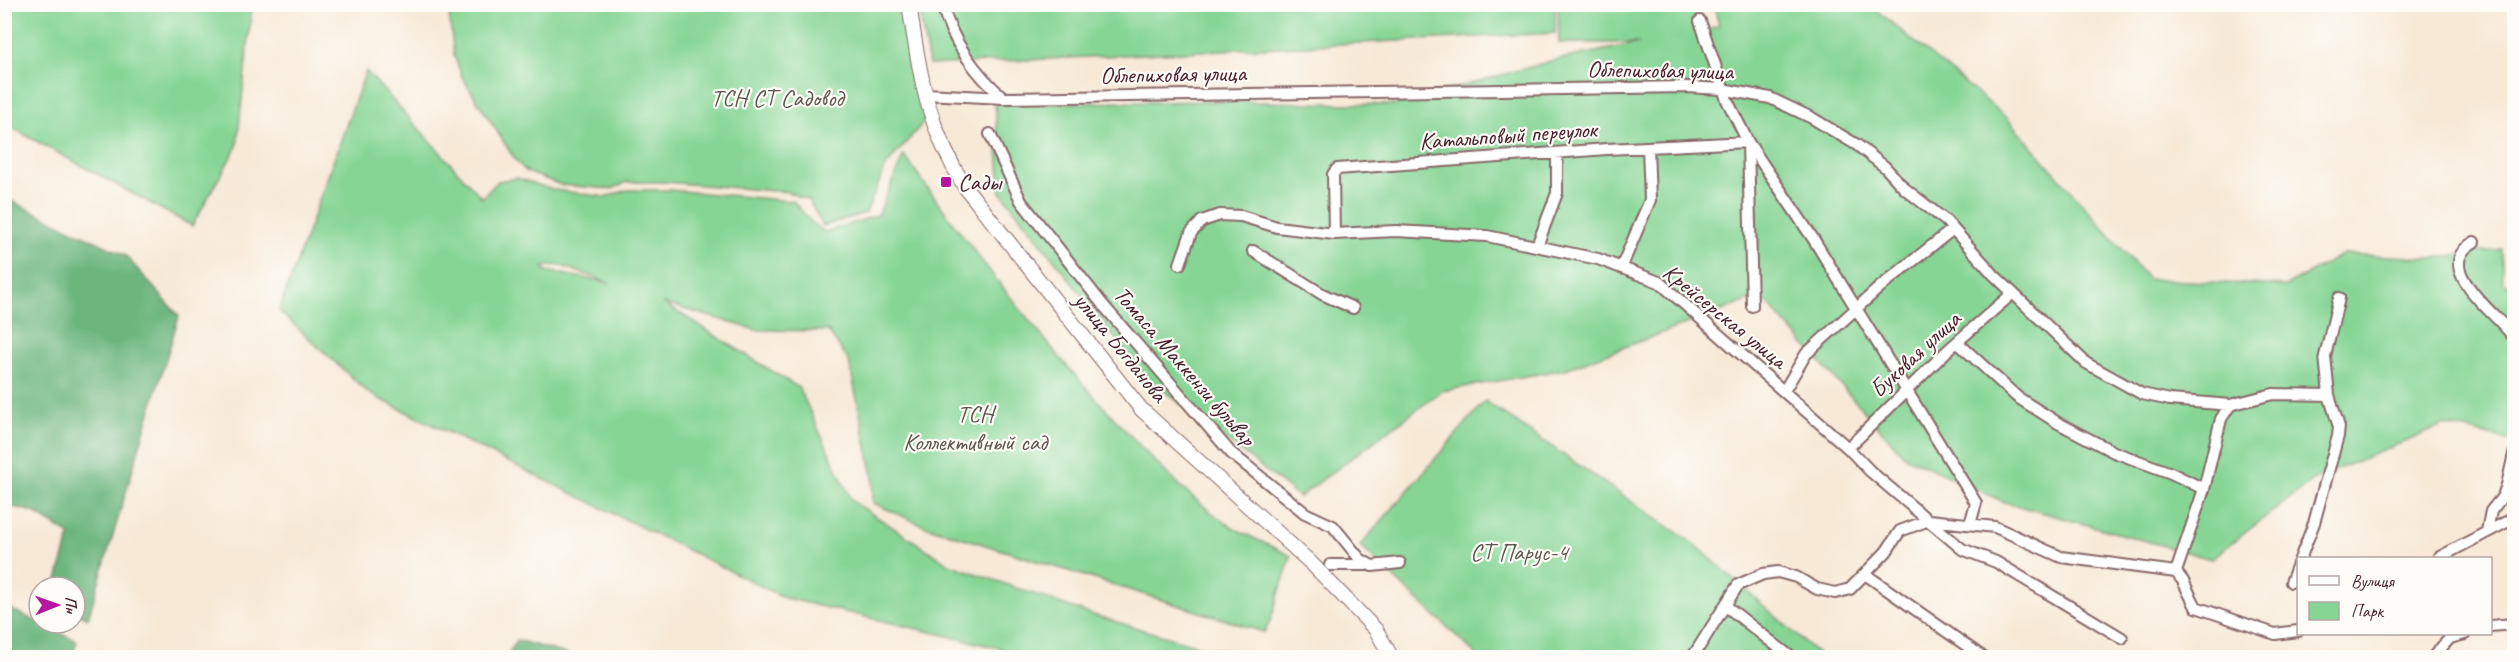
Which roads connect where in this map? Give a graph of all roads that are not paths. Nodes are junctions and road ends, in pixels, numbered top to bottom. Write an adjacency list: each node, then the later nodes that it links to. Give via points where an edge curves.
1 (909, 4): 5 (main road, улица Богданова)
2 (942, 4): 6 (street, via 951,31 972,63 986,83)
3 (1700, 21): 4 (street)
4 (1722, 89): 6 (street, Облепиховая улица); 8 (street); 11 (street, Облепиховая улица, via 1770,98 1857,145)
5 (924, 94): 6 (street, Облепиховая улица); 51 (main road, улица Богданова, via 947,158 965,187 1123,389 1160,429 1321,572 1376,630)
6 (1004, 98)
7 (990, 134): 40 (street, Томаса Маккензи бульвар, via 1021,201 1163,377 1231,453 1305,513 1333,526 1360,559)
8 (1748, 141): 9 (street, Катальповый переулок); 20 (street); 22 (street)
9 (1648, 147): 10 (street, Катальповый переулок); 17 (street, via 1650,200)
10 (1557, 153): 12 (street, Катальповый переулок, via 1337,169 1333,174); 14 (street, via 1557,193)
11 (1953, 229): 18 (street, Облепиховая улица); 22 (street)
12 (1334, 234): 14 (street, Крейсерская улица, via 1396,231 1487,236); 16 (street, Крейсерская улица, via 1220,215 1202,221 1191,233)
13 (2474, 242): 23 (street, via 2467,246 2460,261 2464,283)
14 (1536, 246): 17 (street, Крейсерская улица)
15 (1253, 251): 21 (street, via 1322,294)
16 (1180, 264)
17 (1621, 268): 26 (street, Крейсерская улица, via 1659,282)
18 (2013, 293): 24 (street, Буковая улица); 28 (street, Облепиховая улица, via 2086,363 2142,394)
19 (2339, 298): 27 (street, via 2325,356)
20 (1752, 306)
21 (1353, 308)
22 (1857, 308): 25 (street); 26 (street, via 1806,354)
23 (2514, 338)
24 (1957, 342): 25 (street, Буковая улица); 31 (street, via 2017,397 2058,423 2114,452)
25 (1907, 389): 29 (street, Буковая улица); 34 (street, via 1976,503)
26 (1784, 391): 29 (street, Крейсерская улица)
27 (2329, 395): 28 (street, Облепиховая улица, via 2273,394); 36 (street, via 2338,436)
28 (2230, 405): 31 (street, via 2221,419)
29 (1848, 448): 33 (street, Крейсерская улица)
30 (2514, 454): 35 (street, via 2507,485 2491,511)
31 (2204, 489): 43 (street)
32 (2514, 518): 35 (street)
33 (1929, 520): 34 (street); 42 (street, via 1900,531); 50 (street, Крейсерская улица, via 1962,549 1996,562)
34 (1970, 524): 43 (street, via 1995,527 2061,557)
35 (2487, 531): 37 (street)
36 (2301, 557)
37 (2440, 557)
38 (1400, 563): 40 (street)
39 (1330, 565): 40 (street)
40 (1372, 566)
41 (2297, 567): 44 (street)
42 (1865, 574): 45 (street, via 1850,589 1835,593 1778,572 1763,574 1738,585); 54 (street)
43 (2180, 576): 48 (street, via 2196,607 2275,634)
44 (2291, 582)
45 (1726, 606): 52 (street); 53 (street)
46 (2514, 624): 47 (street)
47 (2492, 626)
48 (2297, 631)
49 (2459, 635): 55 (street)
50 (2122, 638)
51 (1392, 657)
52 (1692, 657)
53 (1792, 657)
54 (1984, 657)
55 (2432, 657)

